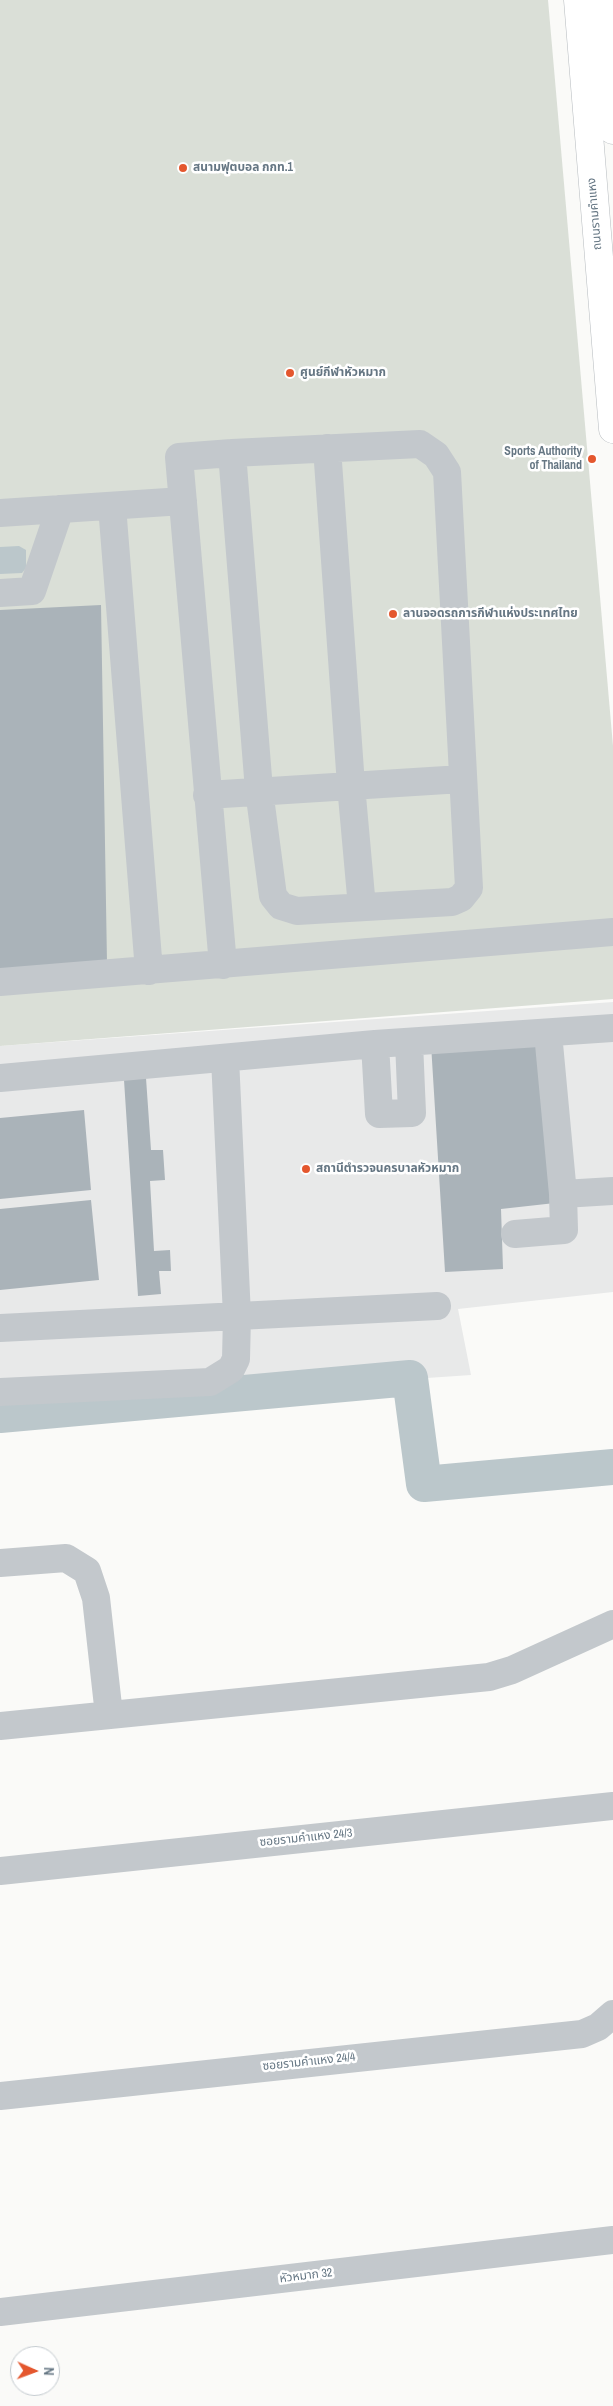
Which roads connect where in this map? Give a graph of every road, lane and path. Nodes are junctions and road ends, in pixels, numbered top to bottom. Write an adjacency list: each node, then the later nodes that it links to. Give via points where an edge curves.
1 (578, 0): 4 (main road, ถนนรามคำแหง)
2 (602, 0): 3 (main road)
3 (613, 130)
4 (613, 429)
5 (327, 448): 6 (street); 12 (street, via 420,444 436,455 446,472); 13 (street)
6 (232, 453): 7 (street, via 179,457); 14 (street)
7 (182, 501): 8 (street); 15 (street)
8 (112, 506): 9 (street); 19 (street)
9 (60, 509): 10 (street); 11 (street, via 32,591)
10 (0, 513)
11 (0, 593)
12 (462, 779): 13 (street); 16 (street, via 469,888 452,902)
13 (351, 785): 14 (street); 16 (street)
14 (258, 790): 15 (street); 16 (street, via 273,896 282,906 297,911)
15 (207, 795): 18 (street)
16 (362, 907)
17 (613, 932): 18 (street)
18 (223, 965): 19 (street)
19 (149, 971): 20 (street)
20 (0, 982)
21 (613, 1028): 22 (street)
22 (548, 1033): 23 (street); 28 (street)
23 (409, 1042): 24 (street); 24 (street, via 412,1113 379,1114)
24 (375, 1044): 25 (street)
25 (225, 1058): 26 (street); 31 (street)
26 (0, 1078)
27 (613, 1191): 28 (street)
28 (563, 1194): 29 (street, via 564,1230)
29 (515, 1234)
30 (437, 1306): 31 (street)
31 (237, 1316): 32 (street); 33 (street, via 236,1359 231,1369 210,1382)
32 (0, 1328)
33 (0, 1392)
34 (0, 1563): 36 (street, via 66,1558 87,1571 96,1598)
35 (613, 1624): 36 (street, via 512,1670 489,1677)
36 (109, 1715): 37 (street)
37 (0, 1726)
38 (613, 1806): 39 (street, ซอยรามคำแหง 24/3)
39 (0, 1871)
40 (613, 2014): 41 (street, ซอยรามคำแหง 24/4, via 582,2034)
41 (0, 2096)
42 (613, 2240): 43 (street, หัวหมาก 32)
43 (0, 2312)

